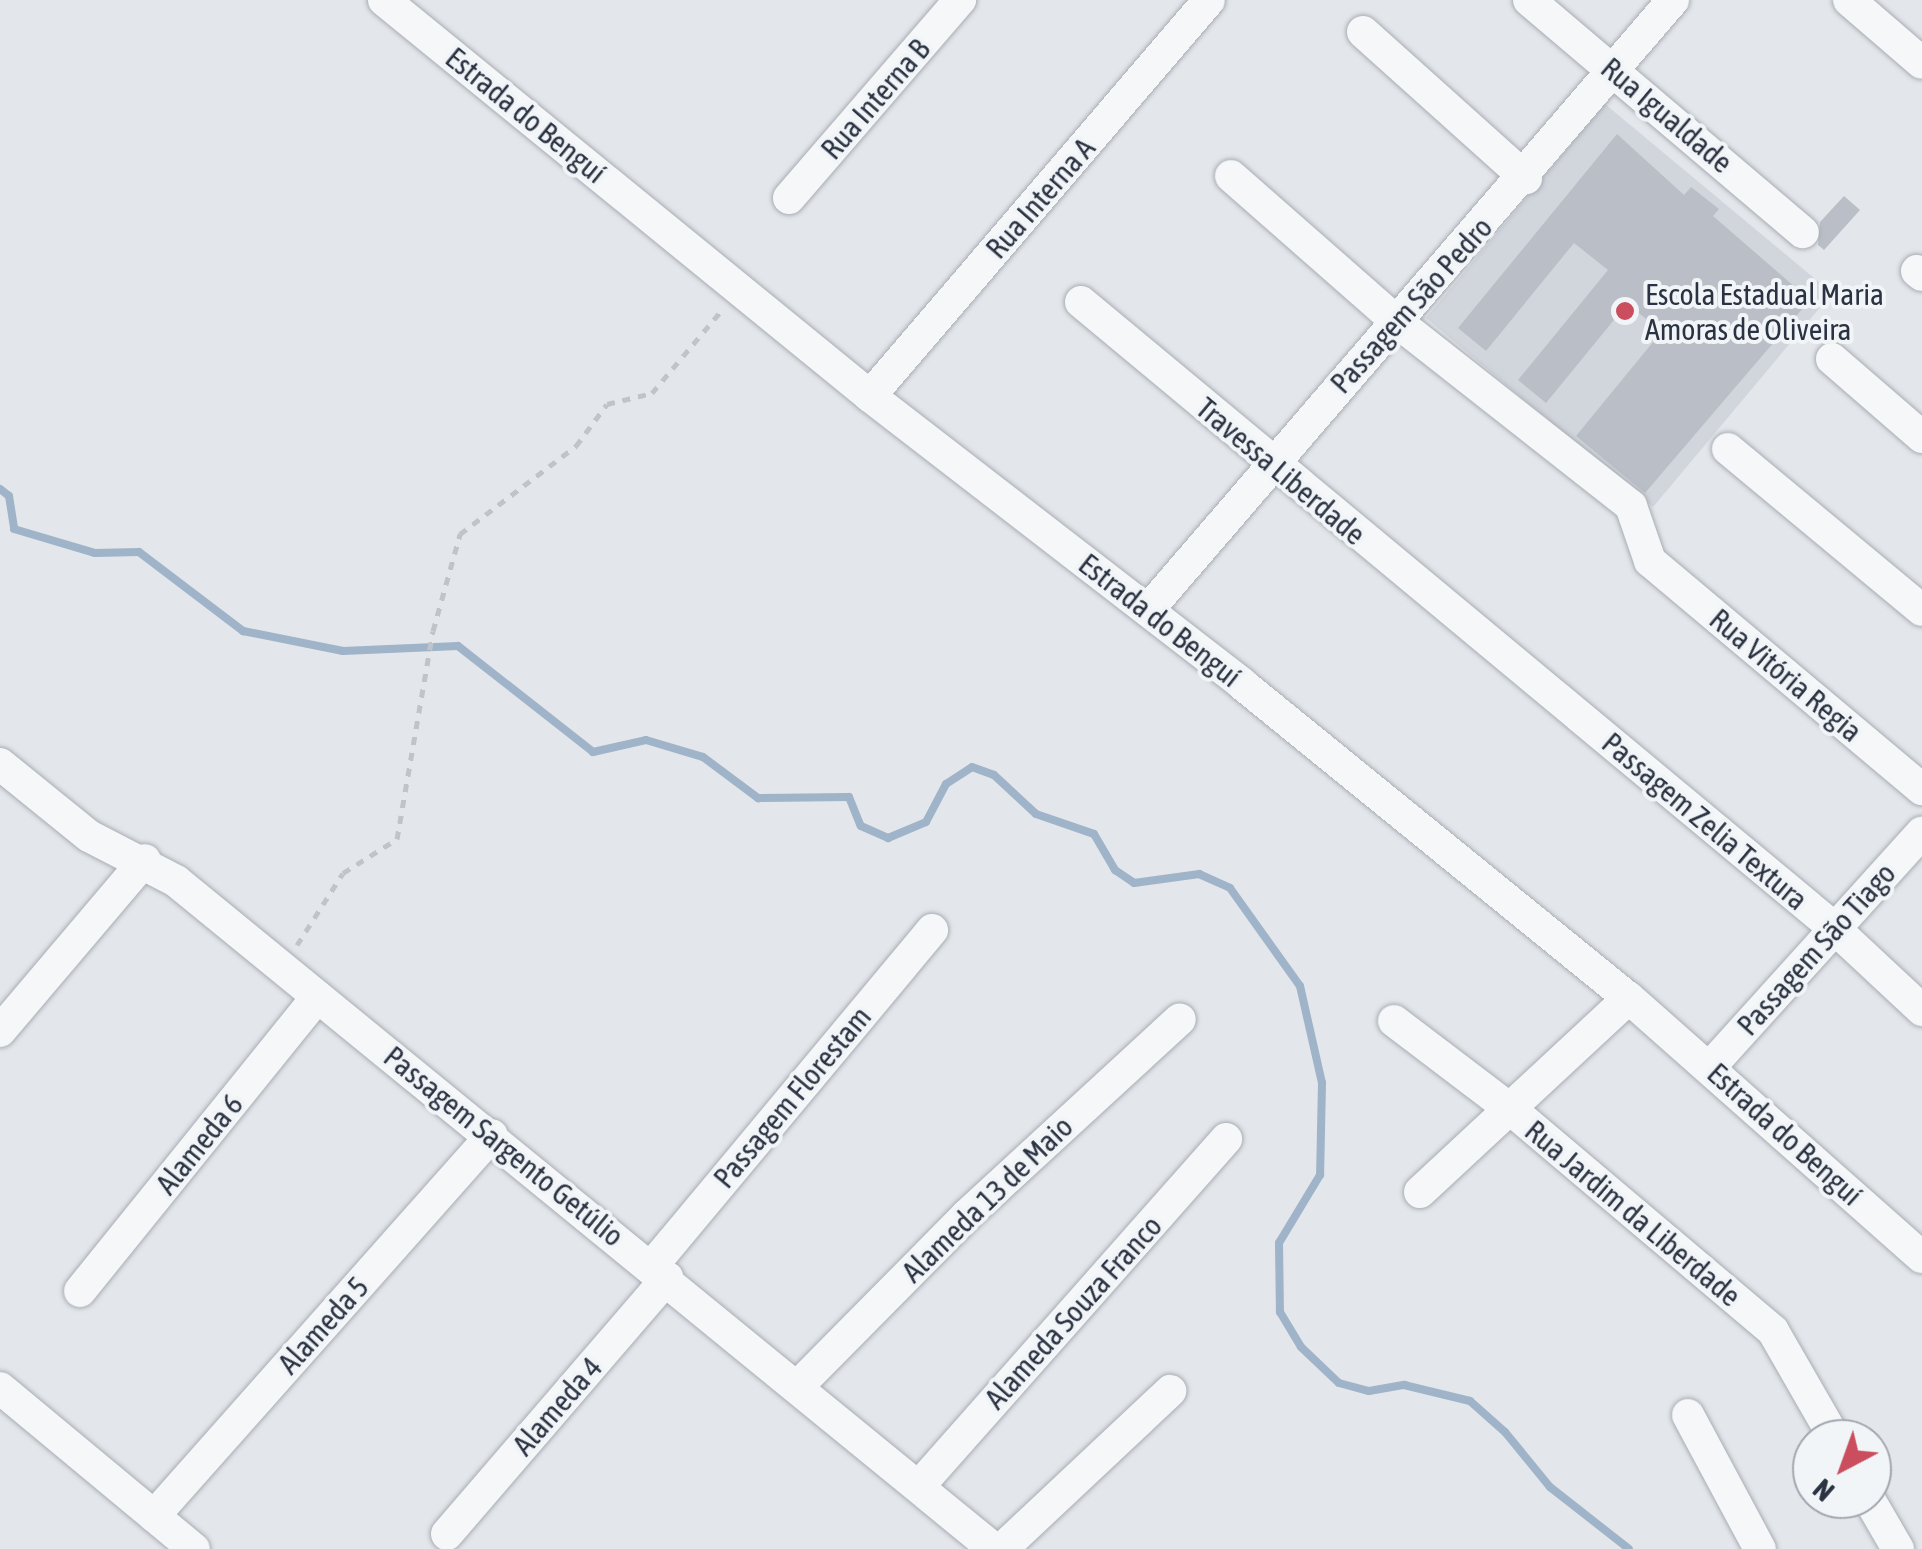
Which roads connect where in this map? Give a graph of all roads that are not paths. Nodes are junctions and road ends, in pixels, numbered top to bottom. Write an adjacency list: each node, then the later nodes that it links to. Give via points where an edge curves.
1 (384, 0): 17 (street, Estrada do Benguí)
2 (960, 0): 12 (street, Rua Interna B)
3 (1209, 0): 17 (street, Rua Interna A)
4 (1529, 0): 9 (street, Rua Igualdade)
5 (1672, 0): 9 (street, Passagem São Pedro)
6 (1850, 0): 8 (street)
7 (1363, 32): 11 (street)
8 (1922, 64)
9 (1614, 70): 11 (street, Passagem São Pedro); 13 (street, Rua Igualdade)
10 (1231, 176): 15 (street)
11 (1526, 178): 15 (street, Passagem São Pedro)
12 (789, 198)
13 (1803, 232)
14 (1081, 302): 20 (street, Travessa Liberdade)
15 (1396, 321): 20 (street, Passagem São Pedro); 25 (street, Rua Vitória Regia, via 1631,506 1650,561)
16 (1832, 359): 18 (street)
17 (870, 396): 21 (street, Estrada do Benguí)
18 (1922, 437)
19 (1728, 449): 22 (street)
20 (1270, 464): 21 (street, Passagem São Pedro); 23 (street, Travessa Liberdade)
21 (1148, 610): 31 (street, Estrada do Benguí)
22 (1922, 610)
23 (1484, 637): 28 (street, Passagem Zelia Textura)
24 (0, 764): 27 (street, Passagem Sargento Getúlio, via 90,836)
25 (1922, 789)
26 (1922, 832): 28 (street, Passagem São Tiago)
27 (144, 860): 30 (street, Passagem Sargento Getúlio); 33 (street)
28 (1833, 927): 32 (street, Passagem Zelia Textura); 36 (street, Passagem São Tiago)
29 (932, 930): 42 (street, Passagem Florestam)
30 (317, 996): 38 (street, Passagem Sargento Getúlio); 43 (street, Alameda 6)
31 (1629, 998): 36 (street, Estrada do Benguí); 37 (street)
32 (1922, 1010)
33 (4, 1019)
34 (1180, 1019): 44 (street, Alameda 13 de Maio, via 967,1214)
35 (1394, 1021): 37 (street, Rua Jardim da Liberdade)
36 (1710, 1067): 41 (street, Estrada do Benguí)
37 (1514, 1112): 40 (street); 48 (street, Rua Jardim da Liberdade, via 1773,1331)
38 (492, 1135): 42 (street, Passagem Sargento Getúlio); 50 (street, Alameda 5)
39 (1226, 1139): 49 (street, Alameda Souza Franco)
40 (1420, 1192)
41 (1922, 1257)
42 (660, 1272): 44 (street, Passagem Sargento Getúlio); 52 (street, Alameda 4)
43 (80, 1291)
44 (798, 1385): 49 (street, Passagem Sargento Getúlio)
45 (0, 1388): 50 (street)
46 (1170, 1391): 55 (street)
47 (1688, 1416): 56 (street)
48 (1824, 1419)
49 (920, 1484): 54 (street, Passagem Sargento Getúlio)
50 (154, 1516): 53 (street)
51 (1881, 1519): 57 (street)
52 (446, 1534)
53 (194, 1549)
54 (994, 1549)
55 (1002, 1549)
56 (1760, 1549)
57 (1898, 1549)

